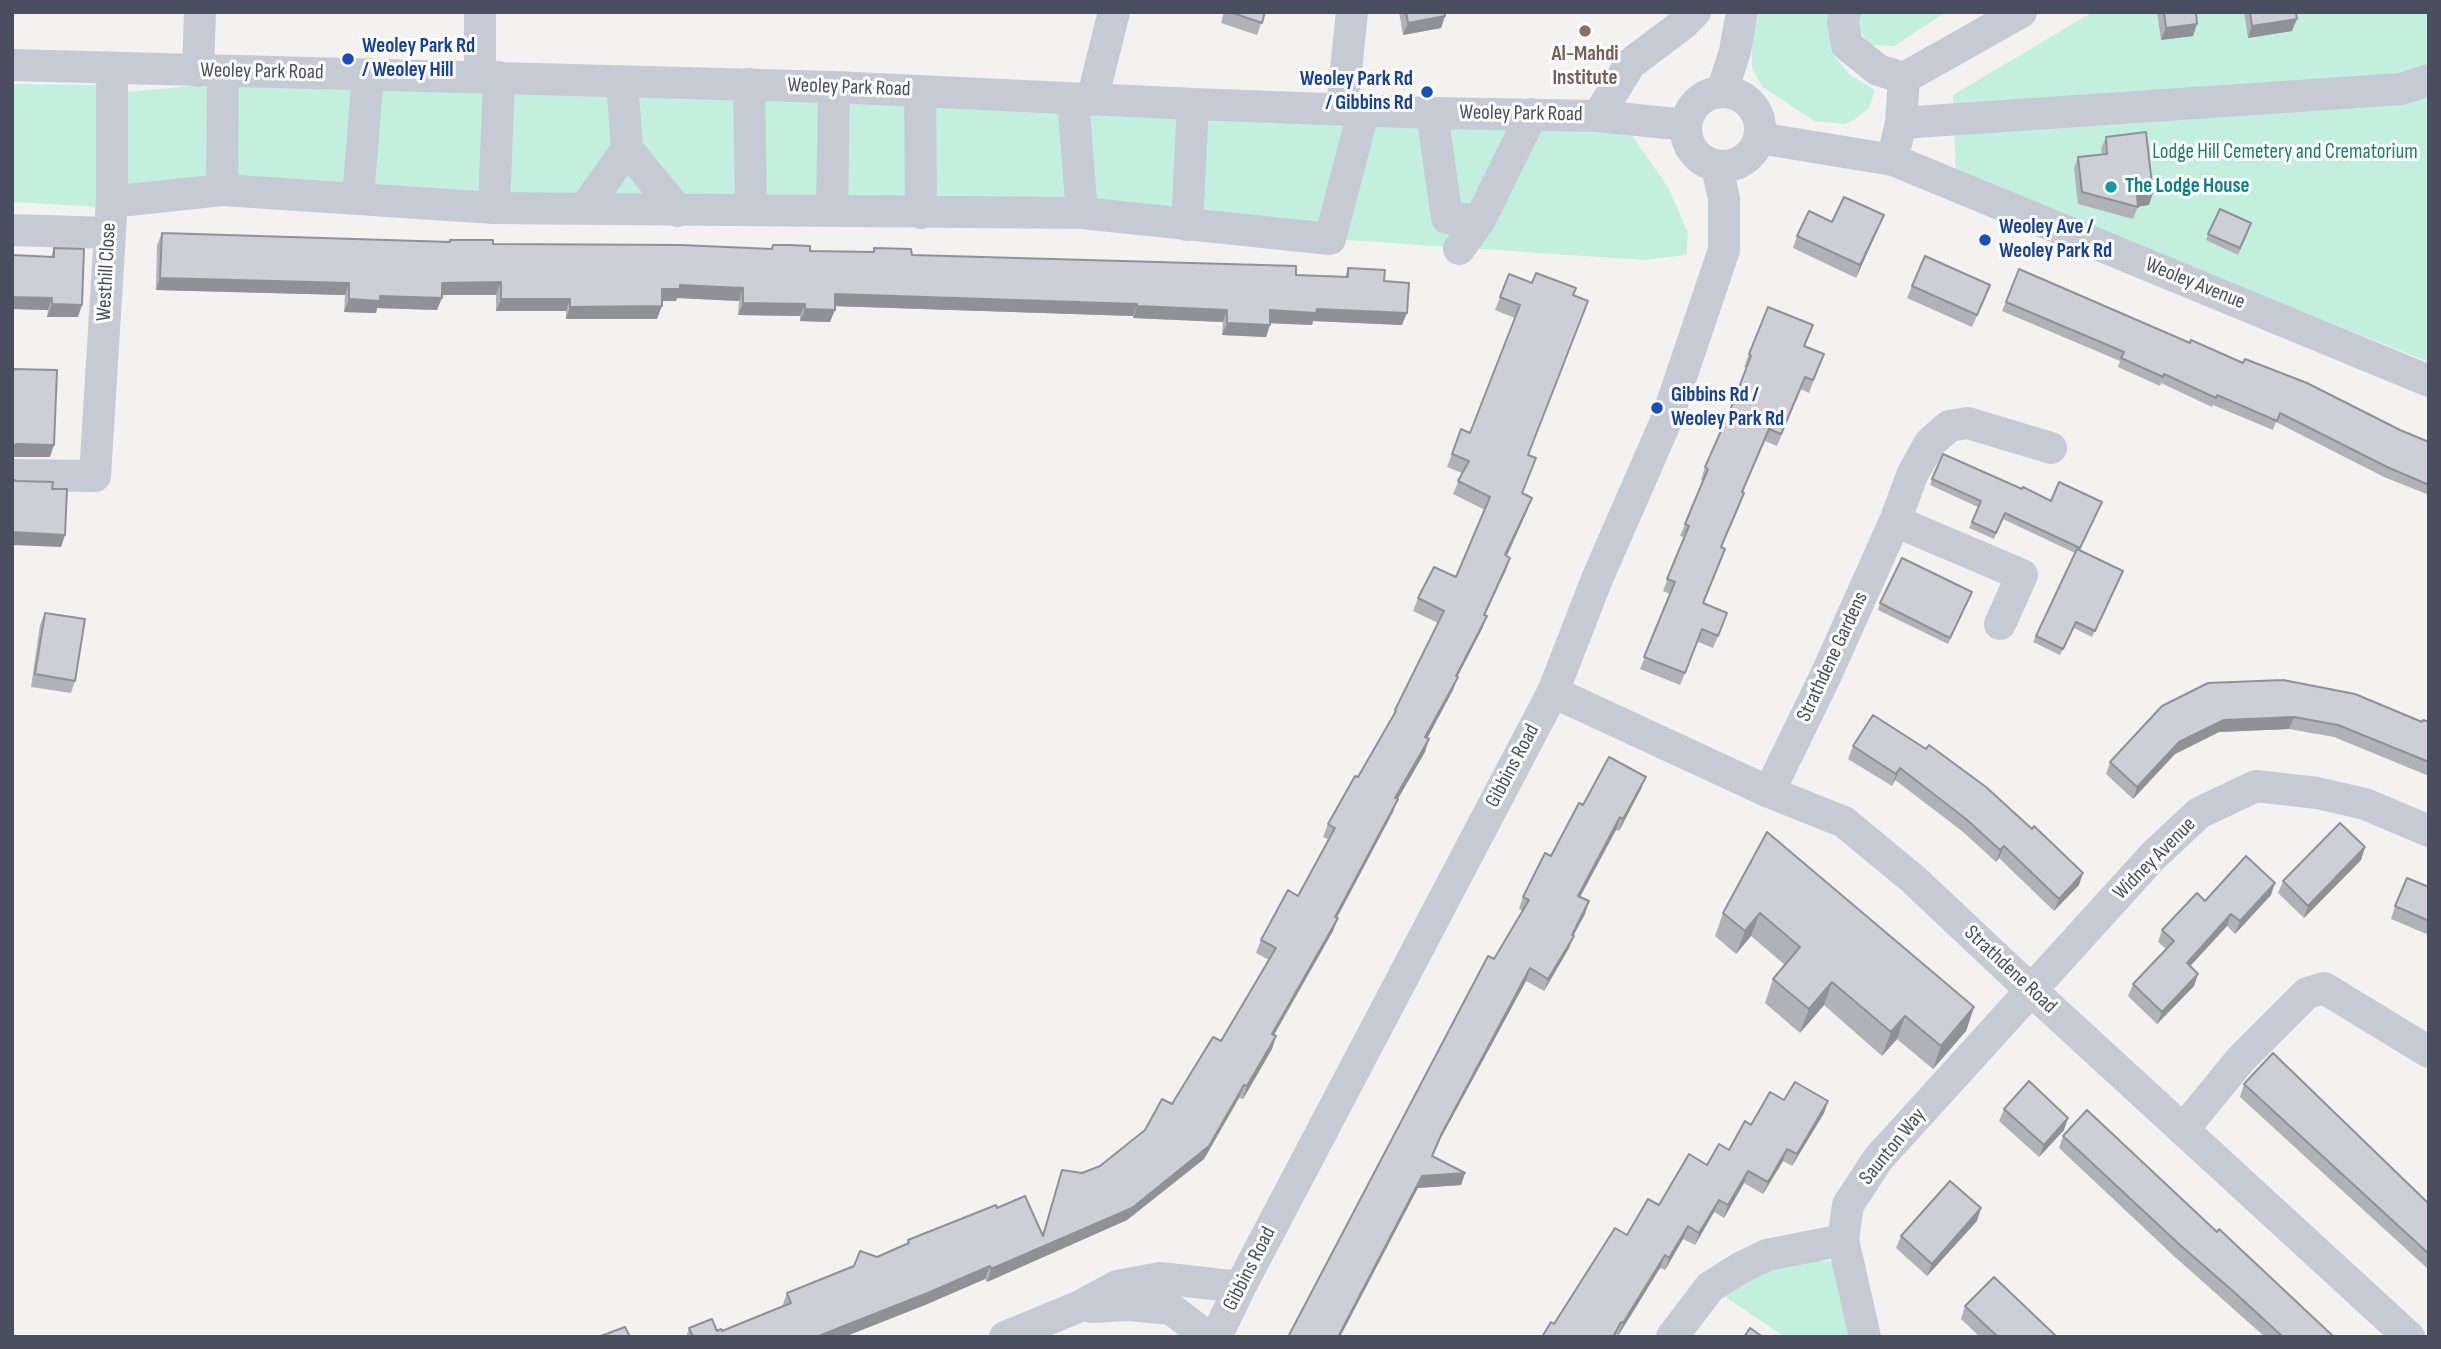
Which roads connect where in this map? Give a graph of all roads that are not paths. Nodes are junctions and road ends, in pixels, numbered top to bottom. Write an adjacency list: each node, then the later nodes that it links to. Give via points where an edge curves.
1 (200, 12): 11 (street)
2 (480, 12): 13 (street)
3 (1114, 12): 21 (street)
4 (1352, 12): 23 (street)
5 (1695, 12): 26 (street, via 1630,64)
6 (1742, 12): 20 (street)
7 (1845, 12): 14 (street, via 1847,45 1878,70)
8 (2021, 12): 14 (street)
9 (12, 65): 10 (street, Weoley Park Road)
10 (112, 68): 11 (street, Weoley Park Road); 46 (street, Westhill Close)
11 (211, 71): 12 (street, Weoley Park Road); 33 (street)
12 (368, 74): 13 (street, Weoley Park Road); 34 (street)
13 (490, 77): 16 (street, Weoley Park Road); 36 (street)
14 (1904, 78): 27 (street)
15 (2429, 80): 27 (street, via 2401,89)
16 (622, 81): 17 (street, Weoley Park Road); 30 (street)
17 (749, 84): 18 (street, Weoley Park Road); 39 (street)
18 (834, 87): 19 (street, Weoley Park Road); 38 (street)
19 (920, 91): 21 (street, Weoley Park Road); 41 (street)
20 (1722, 92): 28 (street, via 1702,99); 29 (street, via 1744,98 1752,106 1758,116)
21 (1082, 100): 22 (street, Weoley Park Road); 42 (street)
22 (1193, 104): 23 (street, Weoley Park Road); 44 (street)
23 (1353, 109): 24 (street, Weoley Park Road); 44 (street, via 1330,239)
24 (1432, 113): 25 (street, Weoley Park Road); 43 (street, via 1447,218)
25 (1532, 114): 26 (street, Weoley Park Road); 43 (street)
26 (1598, 116): 28 (street, Weoley Park Road)
27 (1901, 123): 31 (street)
28 (1686, 125): 32 (street, via 1690,147 1706,163)
29 (1759, 138): 31 (street, Weoley Avenue); 32 (street, via 1739,163)
30 (628, 149): 37 (street); 40 (street)
31 (1893, 160): 48 (street, Weoley Avenue)
32 (1717, 166): 53 (street, Gibbins Road, via 1724,199 1724,250 1666,421)
33 (222, 190): 34 (street); 35 (street)
34 (359, 198): 36 (street)
35 (128, 200)
36 (494, 208): 37 (street)
37 (585, 208): 40 (street)
38 (832, 209): 39 (street); 41 (street)
39 (751, 210): 40 (street)
40 (678, 211)
41 (921, 213): 42 (street)
42 (1082, 213): 44 (street)
43 (1480, 220): 47 (street)
44 (1187, 225)
45 (12, 230): 46 (street)
46 (109, 233): 50 (street, Westhill Close, via 95,476)
47 (1459, 249)
48 (2429, 381)
49 (2051, 448): 51 (street, Strathdene Gardens, via 1968,423 1949,426 1930,443)
50 (12, 475)
51 (1895, 521): 52 (street, via 2022,575); 54 (street, Strathdene Gardens)
52 (2000, 624)
53 (1553, 692): 54 (street, Strathdene Road); 60 (street, Gibbins Road)
54 (1769, 792): 56 (street, Strathdene Road, via 1844,822 1913,878)
55 (2429, 831): 56 (street, Widney Avenue, via 2365,804 2256,786 2199,813 2153,856)
56 (2032, 991): 58 (street, Strathdene Road); 59 (street, Saunton Way, via 1878,1159 1848,1205)
57 (2429, 1052): 58 (street, via 2324,988 2307,993 2240,1060)
58 (2183, 1130): 67 (street, Strathdene Road)
59 (1843, 1240): 65 (street, via 1767,1255 1740,1268 1710,1287); 66 (street, Saunton Way)
60 (1240, 1287): 61 (street, via 1160,1278 1117,1286); 64 (street, Gibbins Road)
61 (1078, 1307): 62 (street); 63 (street, via 1171,1309)
62 (1005, 1337)
63 (1208, 1337)
64 (1216, 1337)
65 (1672, 1337)
66 (1865, 1337)
67 (2409, 1337)

